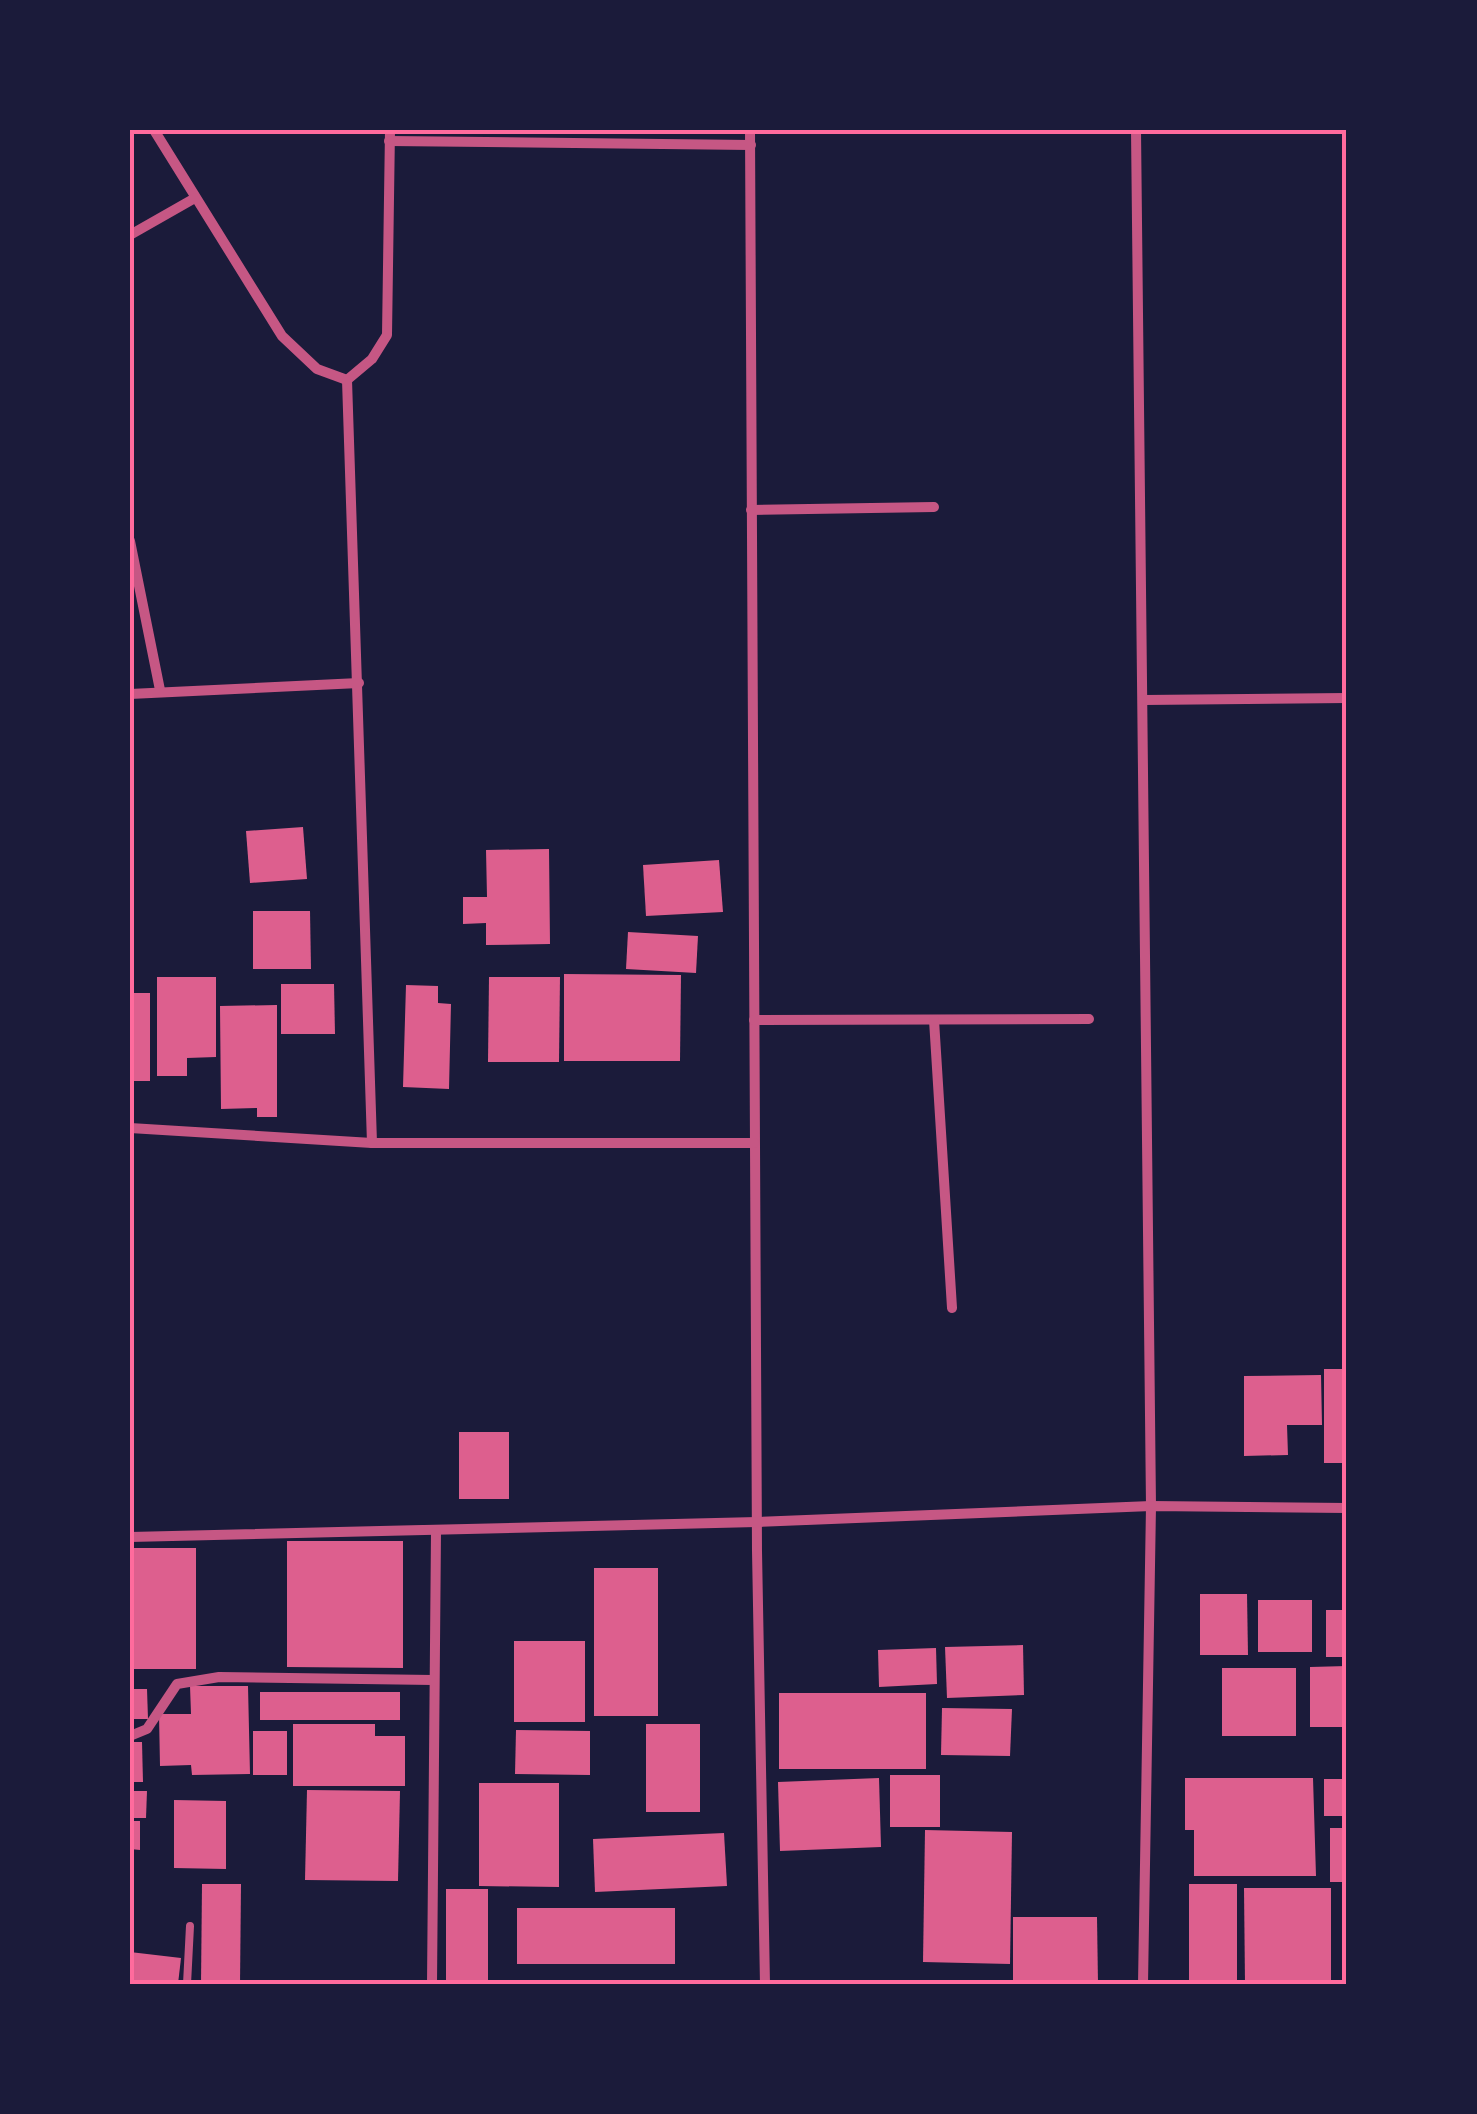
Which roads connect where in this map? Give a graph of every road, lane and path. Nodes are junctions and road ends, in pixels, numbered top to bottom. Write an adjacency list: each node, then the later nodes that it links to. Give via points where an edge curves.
1 (154, 130): 6 (street)
2 (750, 130): 5 (street)
3 (1136, 130): 16 (street)
4 (390, 136): 5 (street); 8 (street, via 387,335 372,359)
5 (751, 146): 10 (street)
6 (195, 198): 7 (street); 8 (street, via 282,336 317,368)
7 (130, 235)
8 (346, 380): 12 (street)
9 (934, 507): 10 (street)
10 (751, 510): 18 (street)
11 (130, 542): 13 (street)
12 (358, 683): 13 (street); 21 (street)
13 (160, 690): 14 (street)
14 (130, 694)
15 (1347, 698): 16 (street)
16 (1144, 700): 24 (street)
17 (1090, 1019): 19 (street)
18 (754, 1020): 19 (street); 22 (street)
19 (934, 1020): 23 (street)
20 (130, 1128): 21 (street)
21 (372, 1142): 22 (street)
22 (754, 1143): 26 (street)
23 (952, 1308)
24 (1151, 1506): 25 (street); 26 (street); 35 (street)
25 (1347, 1508)
26 (757, 1522): 27 (street); 34 (street)
27 (436, 1532): 28 (street); 29 (street)
28 (130, 1537)
29 (433, 1680): 30 (street, via 218,1677 176,1684 147,1729); 33 (street)
30 (130, 1736)
31 (190, 1926): 32 (lane)
32 (187, 1984)
33 (432, 1984)
34 (765, 1984)
35 (1143, 1984)

